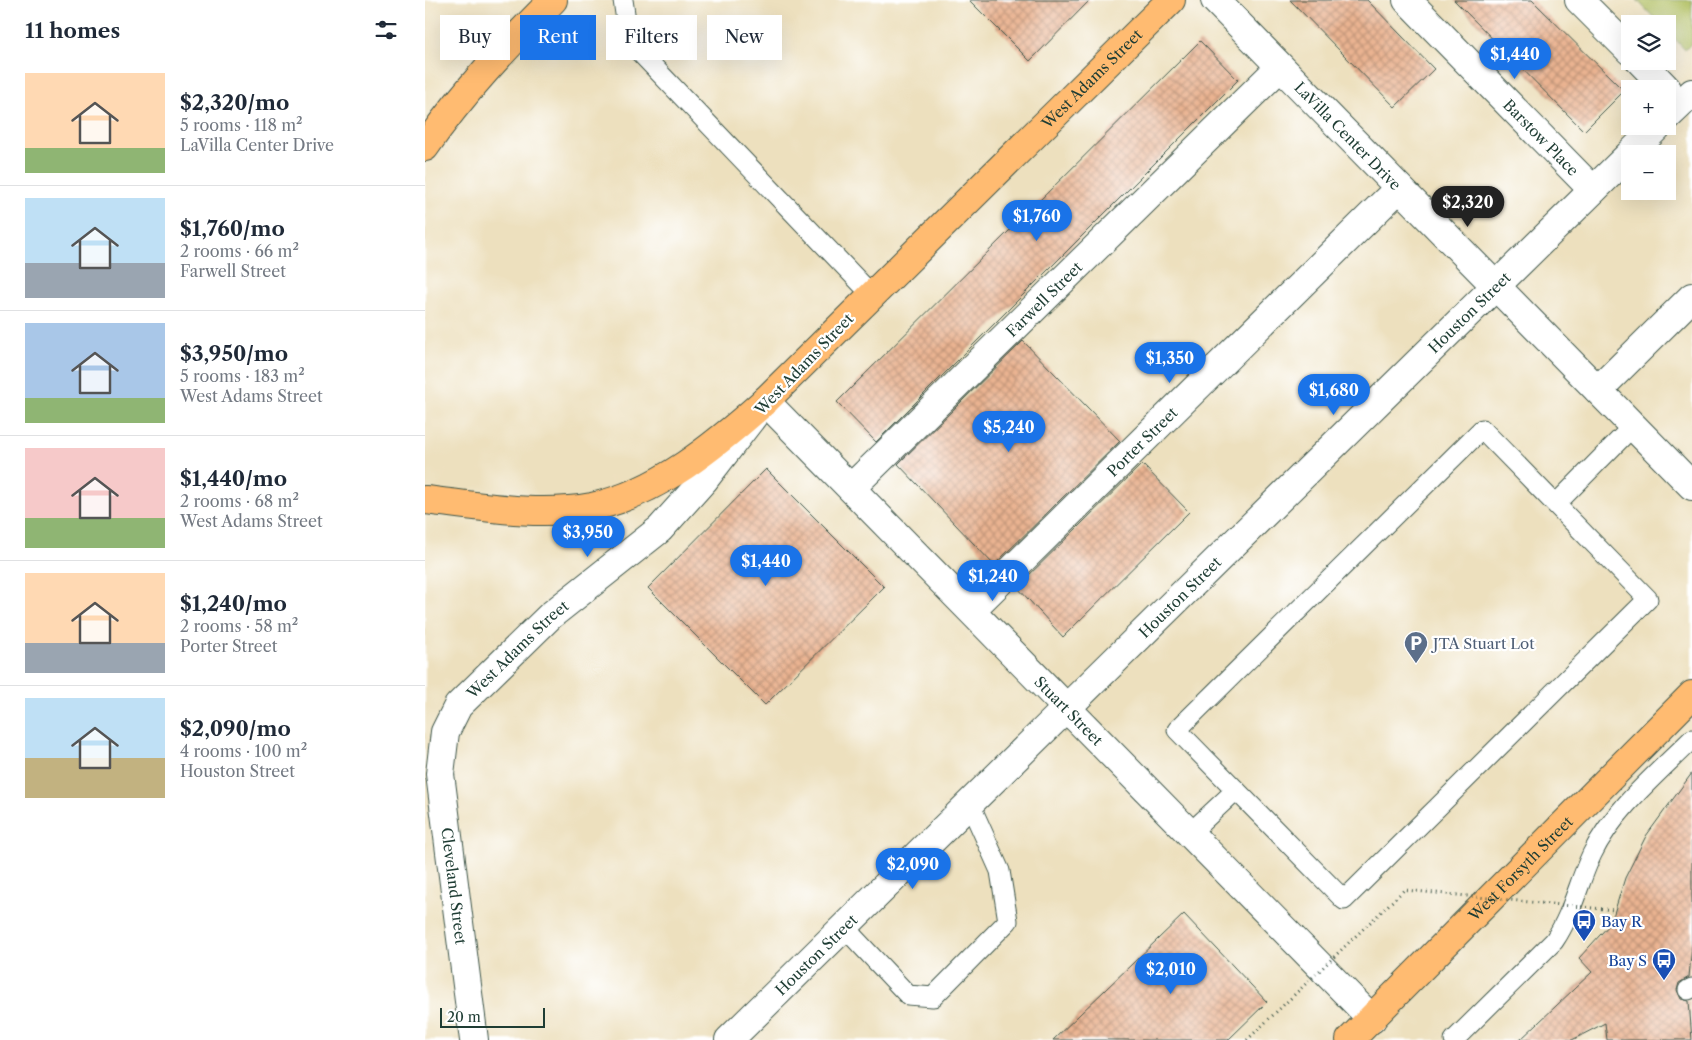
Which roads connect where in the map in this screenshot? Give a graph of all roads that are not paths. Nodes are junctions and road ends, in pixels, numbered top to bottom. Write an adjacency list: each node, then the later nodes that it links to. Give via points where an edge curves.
1 (553, 0): 13 (main road, via 489,66)
2 (623, 0): 18 (lane, via 629,41)
3 (1171, 0): 18 (main road, West Adams Street)
4 (1215, 0): 8 (street, LaVilla Center Drive)
5 (1407, 0): 16 (street, Barstow Place)
6 (1579, 0): 7 (street)
7 (1621, 42)
8 (1280, 67): 15 (street, LaVilla Center Drive); 24 (street, Farwell Street)
9 (1649, 70): 10 (street)
10 (1658, 80)
11 (1649, 135): 12 (street, Houston Street)
12 (1639, 145)
13 (425, 147)
14 (1621, 163): 16 (street, Houston Street)
15 (1399, 188): 17 (street, LaVilla Center Drive); 27 (street, Porter Street)
16 (1593, 190): 17 (street, Houston Street)
17 (1495, 286): 20 (street, LaVilla Center Drive); 29 (street, Houston Street)
18 (872, 295): 21 (main road, West Adams Street)
19 (1692, 296): 20 (street)
20 (1598, 390): 22 (street, LaVilla Center Drive)
21 (765, 401): 24 (street, Stuart Street); 25 (main road, via 683,466 653,484 607,502 562,510 530,510); 30 (street, West Adams Street, via 683,505 640,546 550,616 468,694)
22 (1633, 426): 23 (street, LaVilla Center Drive); 26 (lane)
23 (1692, 486)
24 (851, 488): 27 (street, Stuart Street)
25 (425, 500)
26 (1556, 504): 32 (lane, via 1481,429 1177,730); 32 (lane, via 1649,599 1344,900)
27 (971, 610): 29 (street, Stuart Street)
28 (1692, 695): 36 (main road, West Forsyth Street)
29 (1067, 709): 33 (street, Houston Street); 34 (street, Stuart Street)
30 (445, 732): 38 (street, Cleveland Street, via 440,774)
31 (1692, 739): 40 (lane, via 1637,794 1604,834 1585,869 1566,922 1554,940)
32 (1236, 790): 34 (lane)
33 (970, 804): 35 (street, Houston Street); 35 (lane, via 1000,871 1009,921 933,997 908,995)
34 (1190, 833): 36 (street, Stuart Street)
35 (844, 928): 37 (street, Houston Street)
36 (1372, 1019): 39 (main road, West Forsyth Street)
37 (739, 1037)
38 (474, 1040)
39 (1350, 1040)
40 (1455, 1040)

